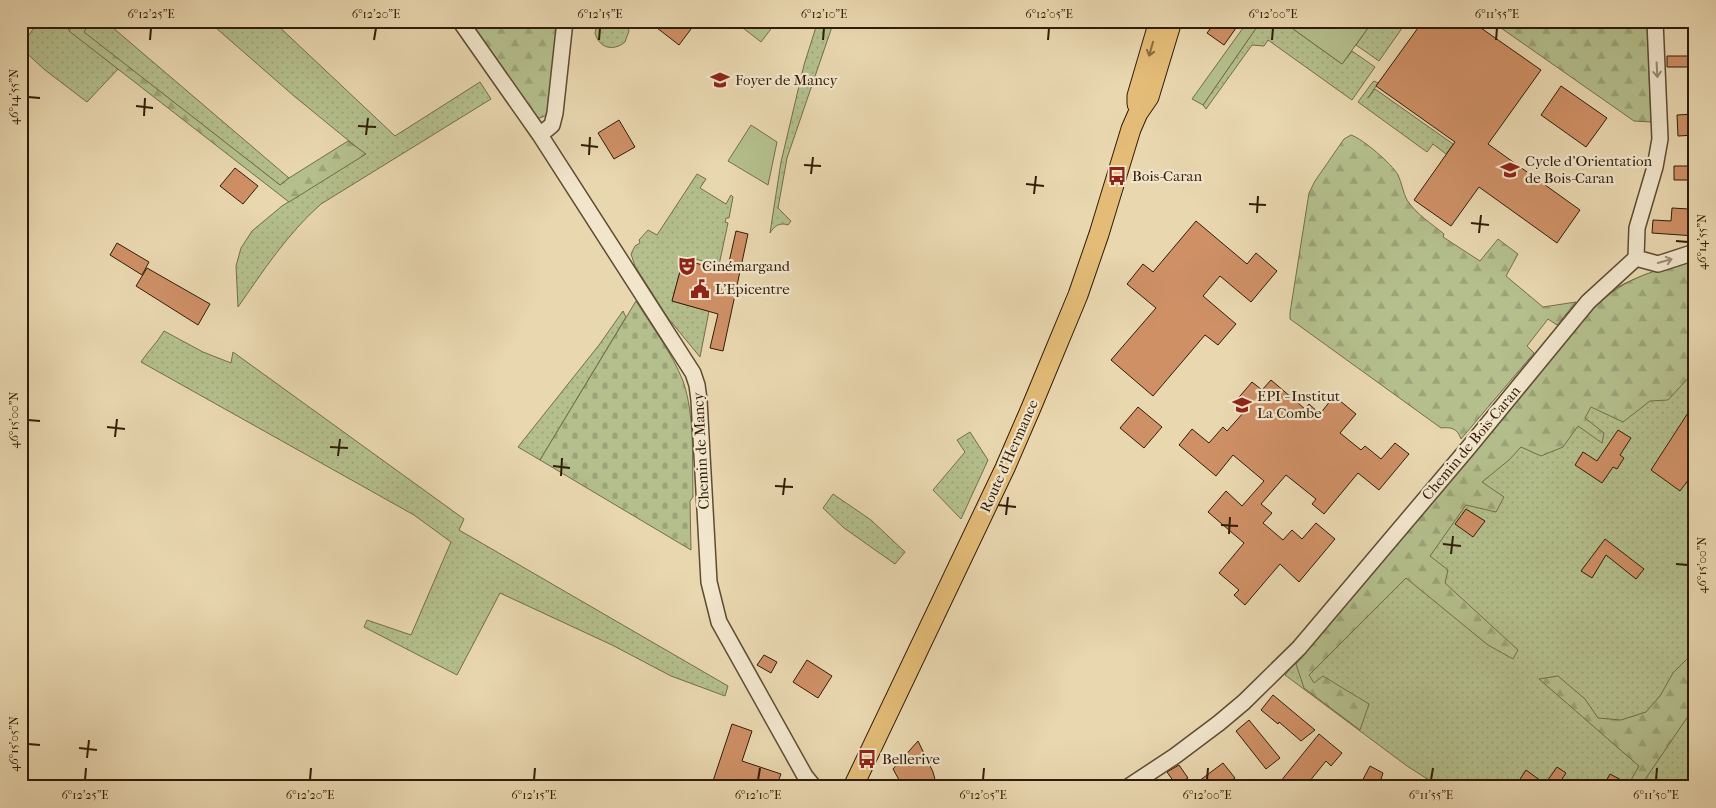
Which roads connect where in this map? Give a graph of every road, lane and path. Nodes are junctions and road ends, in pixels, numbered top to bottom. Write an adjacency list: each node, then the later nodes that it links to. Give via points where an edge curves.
1 (460, 21): 7 (street, Chemin de Mancy)
2 (565, 21): 7 (street, via 555,113 552,125)
3 (1159, 21): 6 (main road, Route d'Hermance, one-way to 6, via 1137,96)
4 (1172, 21): 6 (main road, Route d'Hermance, via 1150,97)
5 (1655, 21): 9 (street, one-way to 9, via 1660,139 1637,228)
6 (1138, 113): 11 (main road, Route d'Hermance, via 1078,295 1031,408)
7 (540, 135): 10 (street, Chemin de Mancy, via 693,373 699,400 709,582 719,622)
8 (1695, 252): 9 (street, one-way to 8, via 1658,264)
9 (1636, 258): 12 (street, Chemin de Bois-Caran, via 1588,302 1299,648 1219,723)
10 (814, 787)
11 (853, 787)
12 (1128, 787)

